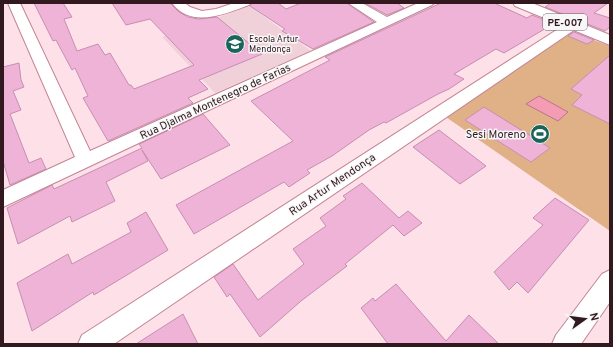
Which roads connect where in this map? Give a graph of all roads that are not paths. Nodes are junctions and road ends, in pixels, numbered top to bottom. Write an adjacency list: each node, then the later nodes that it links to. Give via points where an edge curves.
1 (14, 3): 10 (street)
2 (178, 3): 3 (street, via 195,14 205,15)
3 (245, 3)
4 (354, 3): 7 (street)
5 (428, 3): 7 (street, Rua Djalma Montenegro de Farias)
6 (520, 3): 8 (main road, PE-007)
7 (387, 22): 10 (street, Rua Djalma Montenegro de Farias)
8 (573, 25): 9 (main road, PE-007); 13 (street, Rua Artur Mendonça)
9 (610, 40)
10 (86, 161): 11 (street, Rua Djalma Montenegro de Farias)
11 (3, 199)
12 (610, 282): 14 (street)
13 (91, 344)
14 (565, 344)

